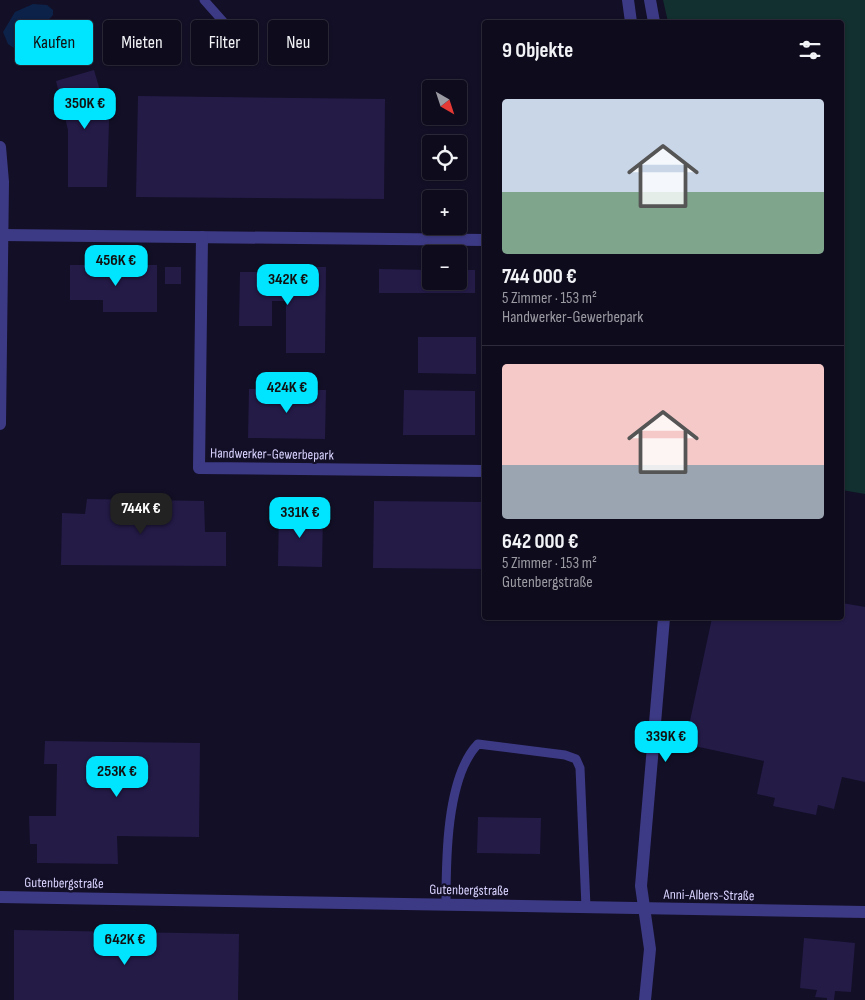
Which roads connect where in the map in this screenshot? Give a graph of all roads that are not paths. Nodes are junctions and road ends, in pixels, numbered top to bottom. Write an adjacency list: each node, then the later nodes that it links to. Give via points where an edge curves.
1 (204, 0): 4 (lane)
2 (628, 0): 5 (street)
3 (650, 0): 6 (street)
4 (222, 20)
5 (631, 20)
6 (654, 20)
7 (0, 147): 8 (street)
8 (2, 235): 9 (street); 11 (street)
9 (202, 237): 10 (street); 12 (street, Handwerker-Gewerbepark, via 199,468)
10 (482, 240)
11 (0, 424)
12 (482, 471)
13 (664, 620): 17 (street, via 641,886)
14 (0, 897): 15 (street, Gutenbergstraße)
15 (446, 904): 16 (street, Gutenbergstraße); 16 (lane, via 452,796 478,744 565,755 576,760 580,768)
16 (586, 907): 17 (street, Gutenbergstraße)
17 (645, 909): 18 (street, Anni-Albers-Straße); 19 (street, Anni-Albers-Straße, via 650,949)
18 (865, 912)
19 (644, 1000)

